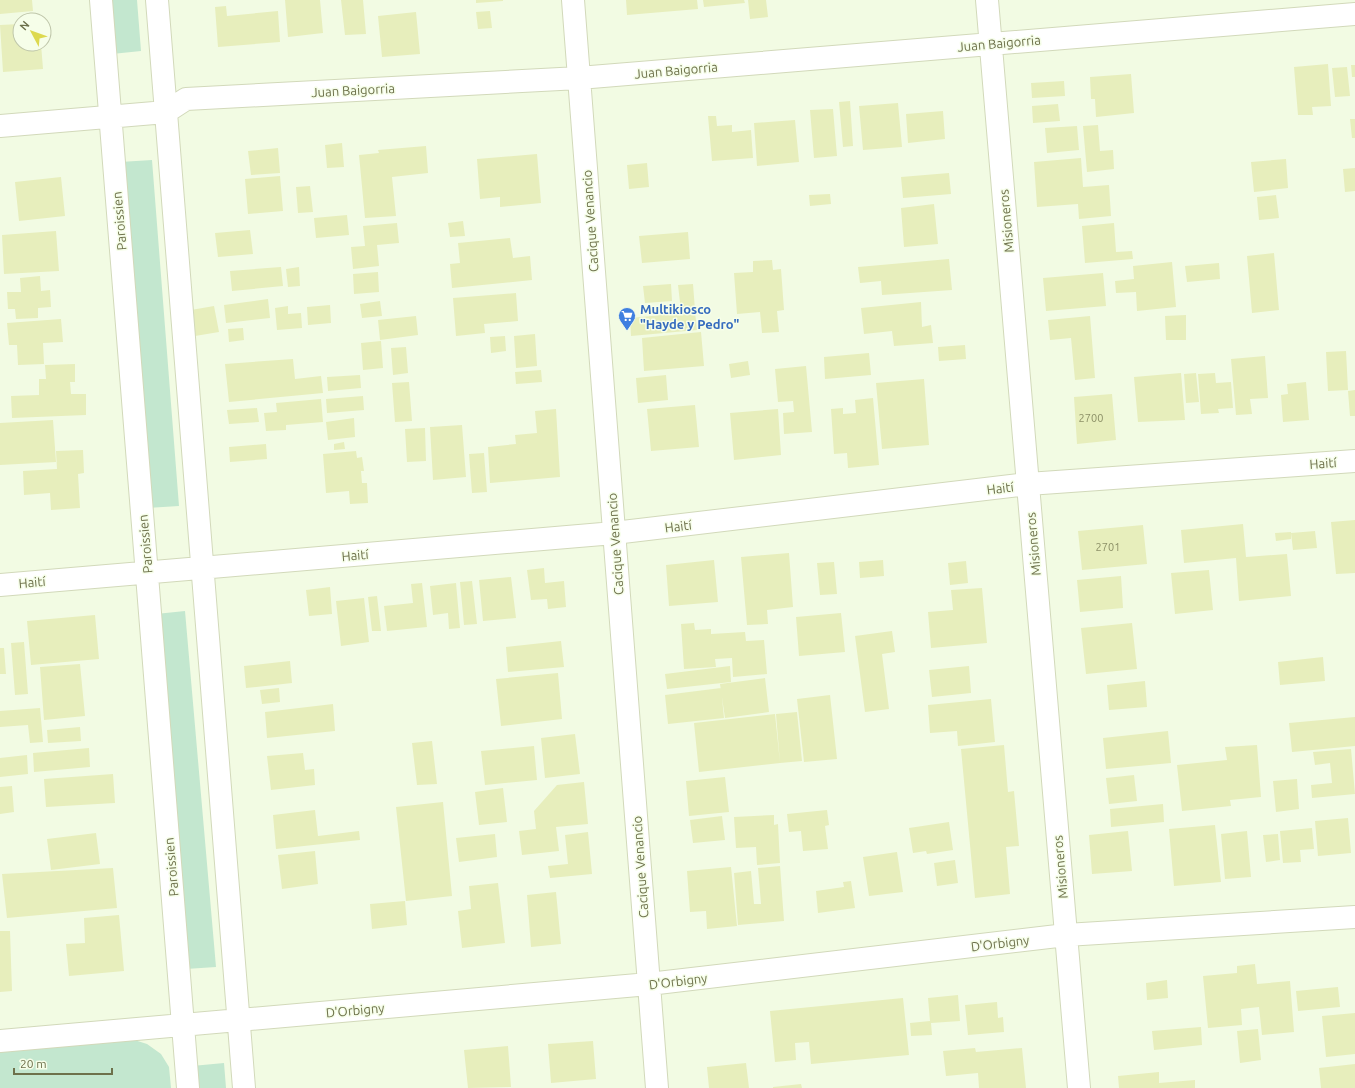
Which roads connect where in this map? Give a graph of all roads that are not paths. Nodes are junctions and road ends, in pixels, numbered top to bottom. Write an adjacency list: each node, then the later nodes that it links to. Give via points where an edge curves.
1 (101, 0): 9 (street, Paroissien)
2 (157, 0): 8 (street)
3 (573, 0): 7 (street, Cacique Venancio)
4 (987, 0): 6 (street, Misioneros)
5 (1355, 14): 6 (street, Juan Baigorria)
6 (991, 44): 7 (street, Juan Baigorria); 12 (street, Misioneros)
7 (579, 78): 8 (street, Juan Baigorria, via 186,99); 13 (street, Cacique Venancio)
8 (166, 112): 9 (street, Juan Baigorria); 14 (street)
9 (110, 116): 10 (street, Juan Baigorria); 15 (street, Paroissien)
10 (0, 126)
11 (1355, 461): 12 (street, Haití)
12 (1028, 484): 13 (street, Haití); 18 (street, Misioneros)
13 (614, 533): 14 (street, Haití); 19 (street, Cacique Venancio)
14 (202, 568): 15 (street, Haití); 20 (street)
15 (147, 572): 16 (street, Haití); 21 (street, Paroissien)
16 (0, 585)
17 (1355, 917): 18 (street, D'Orbigny)
18 (1066, 935): 19 (street, D'Orbigny); 26 (street, Misioneros)
19 (649, 984): 20 (street, D'Orbigny); 25 (street, Cacique Venancio)
20 (238, 1020): 21 (street, D'Orbigny); 24 (street)
21 (183, 1025): 22 (street, D'Orbigny); 23 (street, Paroissien)
22 (0, 1041)
23 (188, 1088)
24 (244, 1088)
25 (657, 1088)
26 (1079, 1088)

